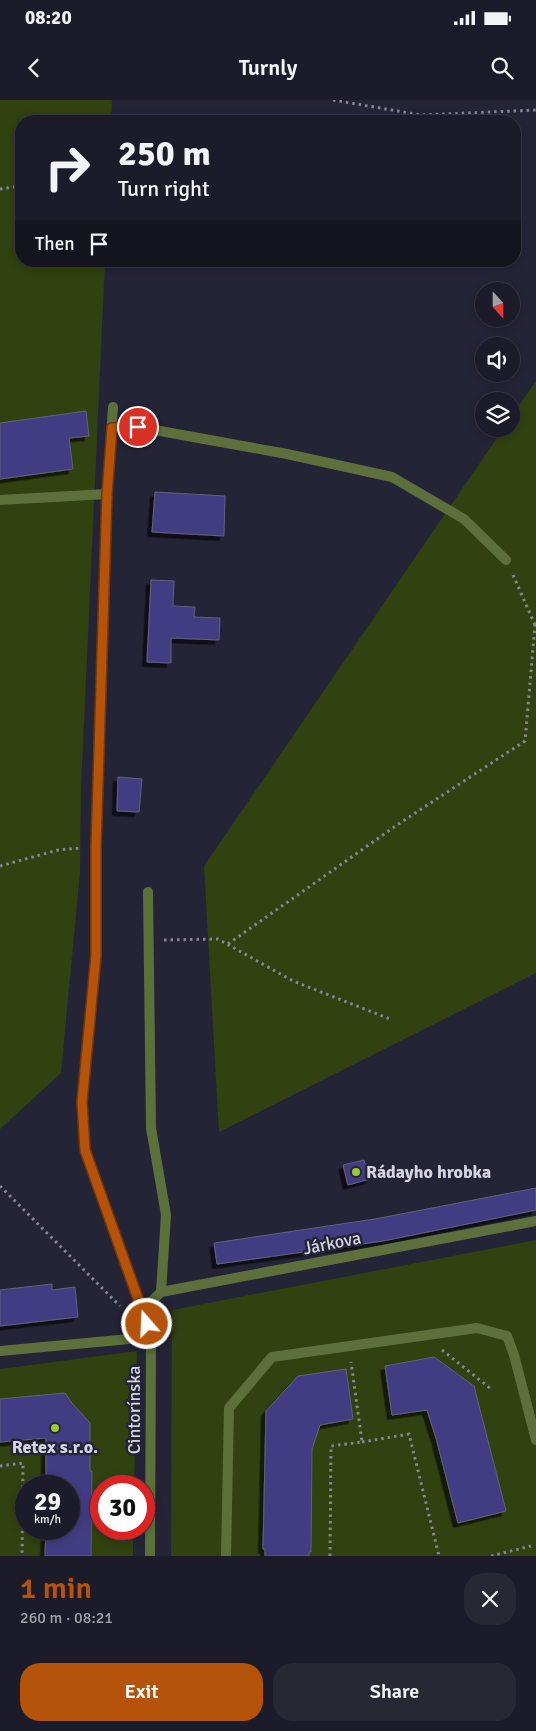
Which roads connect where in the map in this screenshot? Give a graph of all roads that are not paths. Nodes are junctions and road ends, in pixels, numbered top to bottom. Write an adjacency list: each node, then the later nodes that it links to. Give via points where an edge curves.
1 (112, 407): 2 (street, Cintorínska)
2 (112, 428): 3 (street, Cintorínska); 5 (street, via 138,427 392,477 464,520)
3 (107, 494): 4 (street); 9 (street, Cintorínska, via 96,847 96,955 82,1102 85,1150)
4 (0, 500)
5 (506, 560)
6 (148, 892): 8 (street, via 151,1128 166,1215)
7 (536, 1221): 8 (street, Járkova)
8 (161, 1292): 9 (street)
9 (142, 1311): 10 (street, Cintorínska)
10 (151, 1337): 11 (street); 13 (street, Cintorínska)
11 (0, 1351)
12 (536, 1440): 14 (street, via 507,1336 477,1328 272,1357 229,1408)
13 (150, 1556)
14 (226, 1556)

